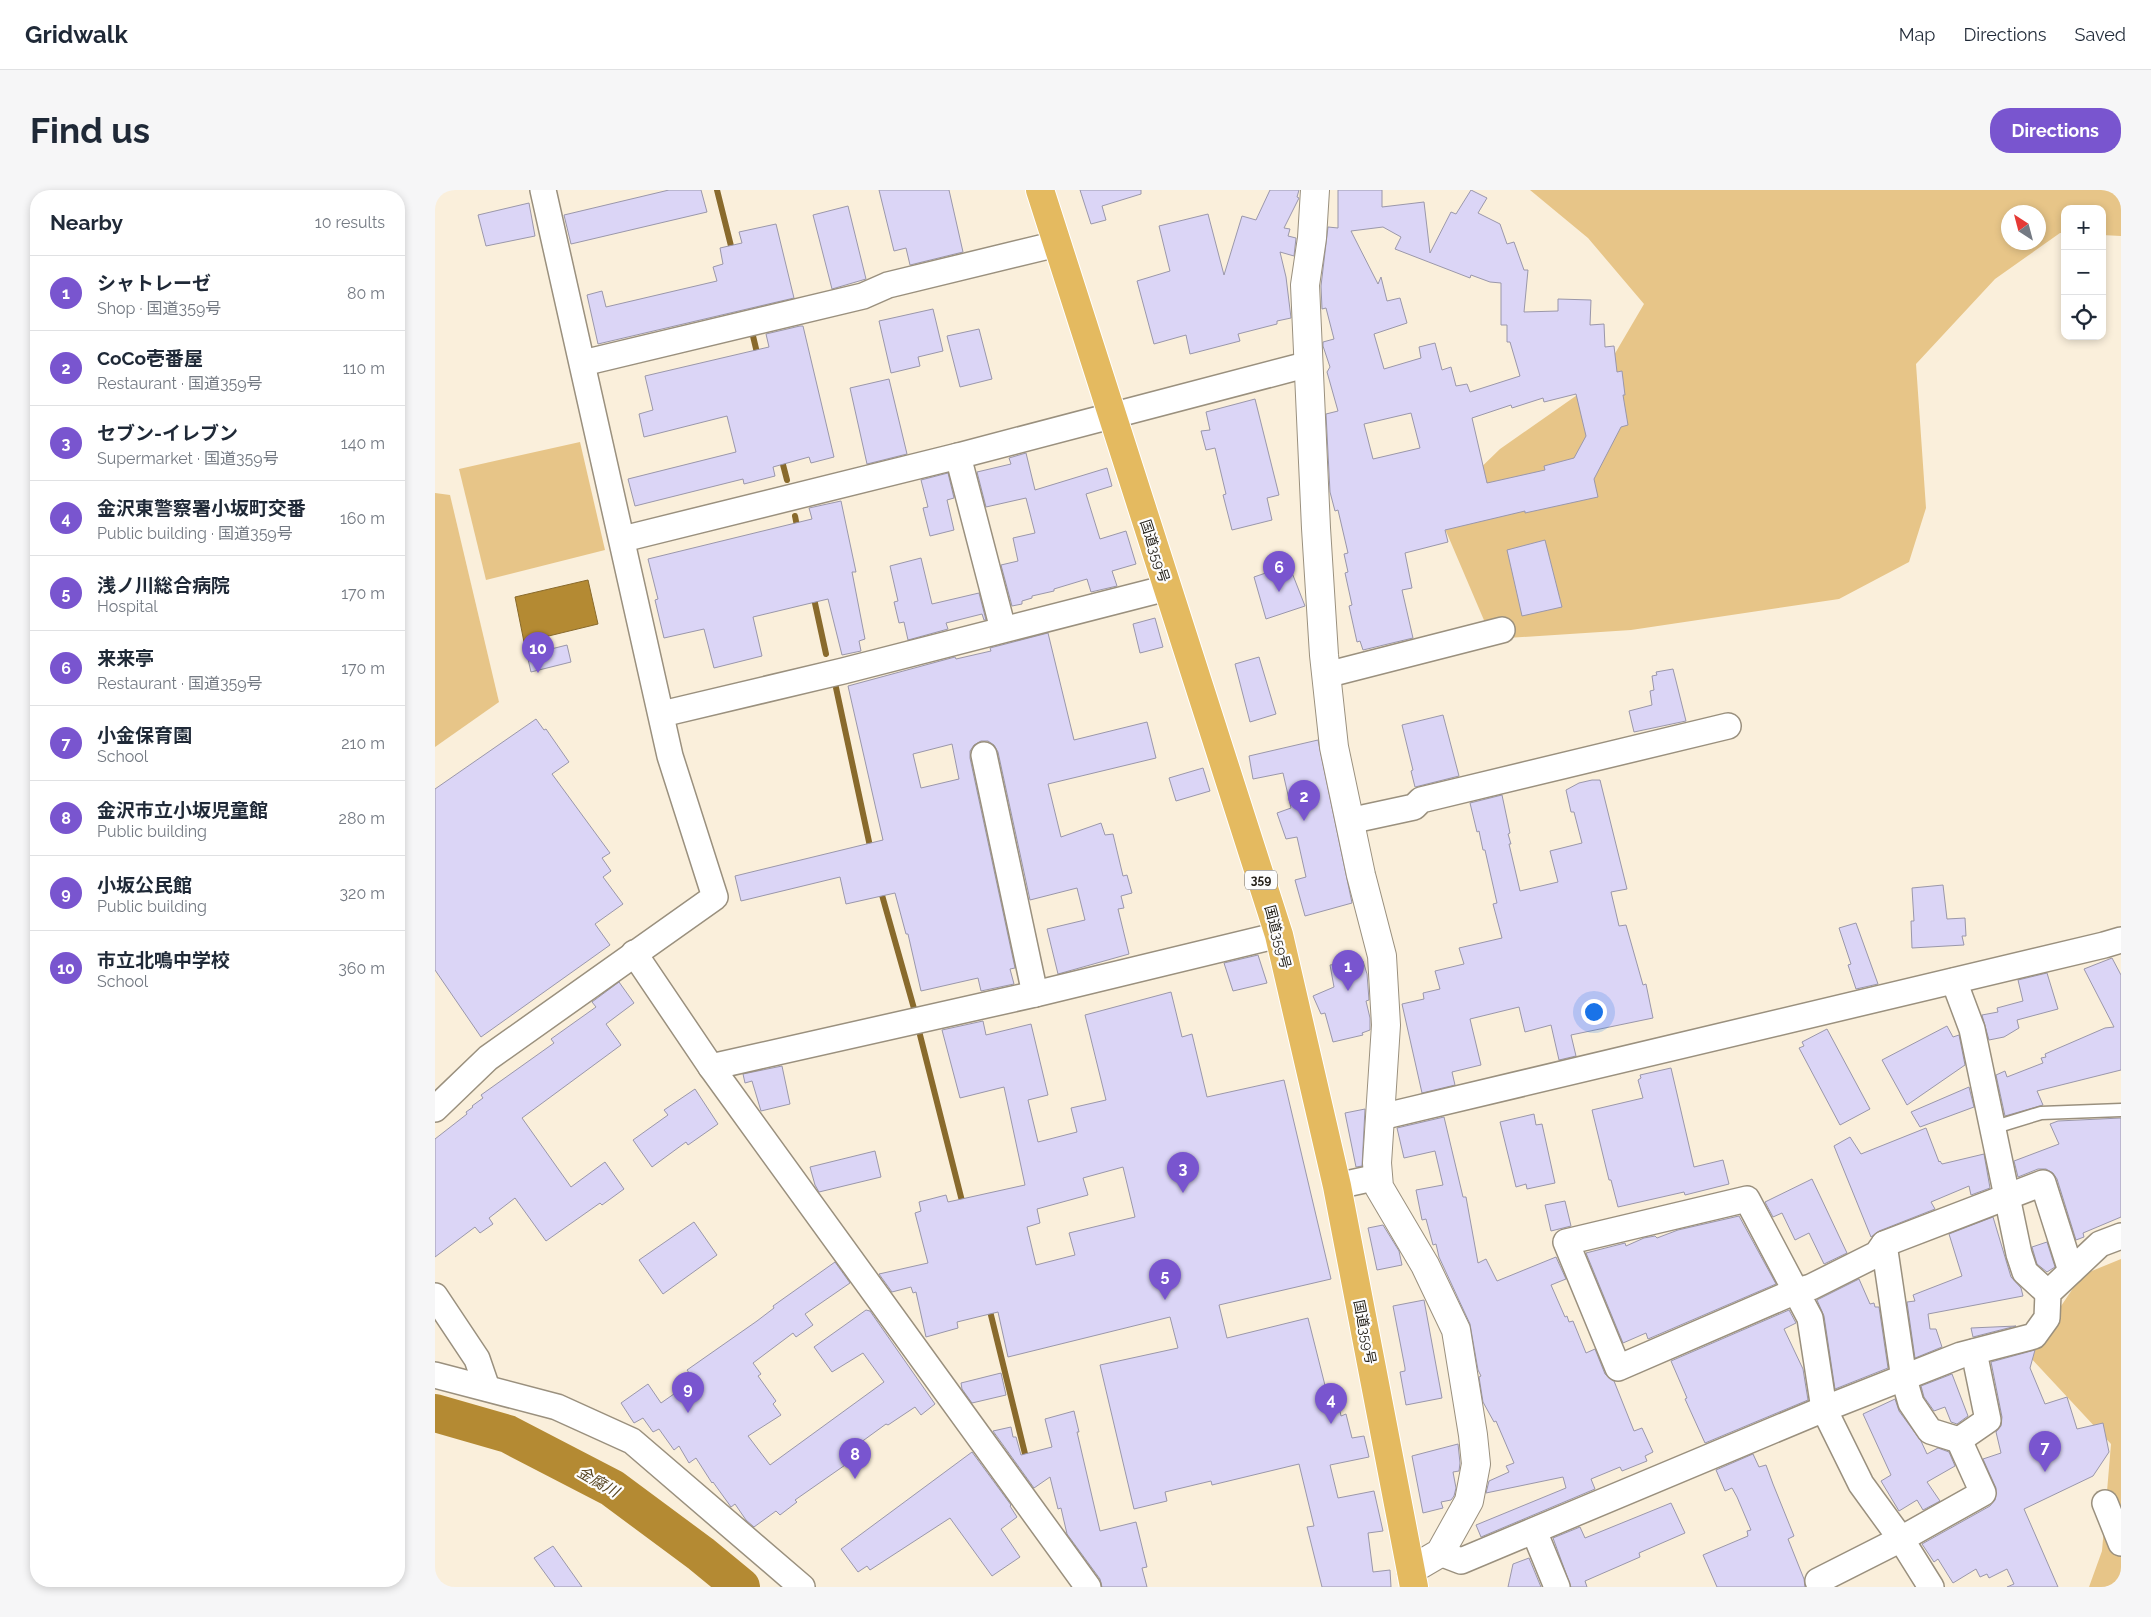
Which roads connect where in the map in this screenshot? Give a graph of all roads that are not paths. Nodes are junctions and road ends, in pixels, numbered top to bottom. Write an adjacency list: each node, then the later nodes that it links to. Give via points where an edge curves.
1 (543, 190): 5 (street)
2 (1040, 190): 4 (highway, 国道359号 / 359)
3 (1315, 190): 6 (street, via 1305,285)
4 (1057, 244): 5 (street, via 888,285 863,296); 7 (highway, 国道359号 / 359)
5 (583, 363): 9 (street)
6 (1309, 364): 7 (street); 13 (street)
7 (1111, 415): 8 (street); 10 (highway, 国道359号 / 359)
8 (958, 456): 9 (street); 11 (street)
9 (623, 539): 14 (street)
10 (1167, 588): 11 (street); 18 (highway, 国道359号 / 359)
11 (1003, 629): 14 (street)
12 (1502, 630): 13 (street)
13 (1326, 675): 17 (street, via 1334,747)
14 (662, 714): 20 (street, via 670,756 715,897)
15 (1728, 726): 17 (street, via 1421,800 1414,807)
16 (984, 755): 22 (street)
17 (1349, 821): 26 (street, via 1382,956 1386,1025)
18 (1279, 935): 22 (street); 29 (highway, 国道359号 / 359)
19 (2121, 940): 21 (street)
20 (634, 953): 23 (street); 24 (street, via 488,1058)
21 (1954, 981): 26 (street); 27 (street, via 1972,1029)
22 (1035, 994): 23 (street)
23 (711, 1067): 51 (street)
24 (435, 1109)
25 (2121, 1110): 27 (lane, via 2041,1113)
26 (1381, 1117): 28 (street)
27 (1992, 1128): 30 (street)
28 (1378, 1177): 29 (street); 47 (street, via 1379,1187 1425,1266 1456,1330 1475,1464 1469,1501)
29 (1337, 1186): 48 (highway, 国道359号 / 359)
30 (2007, 1197): 32 (street); 33 (street, via 2043,1183); 35 (street, via 2025,1272)
31 (2121, 1236): 33 (street, via 2101,1244)
32 (1884, 1244): 34 (street, via 1877,1254); 39 (street)
33 (2071, 1271): 35 (street)
34 (1796, 1291): 34 (street, via 1617,1368 1565,1242 1747,1199); 41 (street, via 1810,1318)
35 (2048, 1293): 37 (street, via 2047,1318 2034,1336)
36 (435, 1296): 40 (street, via 477,1359)
37 (1974, 1352): 39 (street); 42 (street, via 1988,1420)
38 (435, 1375): 40 (street)
39 (1904, 1379): 41 (street); 42 (street, via 1911,1402 1930,1431)
40 (487, 1388): 50 (street, via 557,1407 632,1441)
41 (1824, 1409): 44 (street); 45 (street, via 1861,1484)
42 (1959, 1440): 45 (street, via 1983,1493)
43 (2105, 1504): 46 (street)
44 (1534, 1531): 47 (street, via 1461,1561); 52 (street)
45 (1901, 1539): 49 (street); 53 (street)
46 (2121, 1543)
47 (1440, 1552): 48 (street)
48 (1412, 1578)
49 (1818, 1581)
50 (802, 1587)
51 (1088, 1587)
52 (1557, 1587)
53 (1931, 1587)

